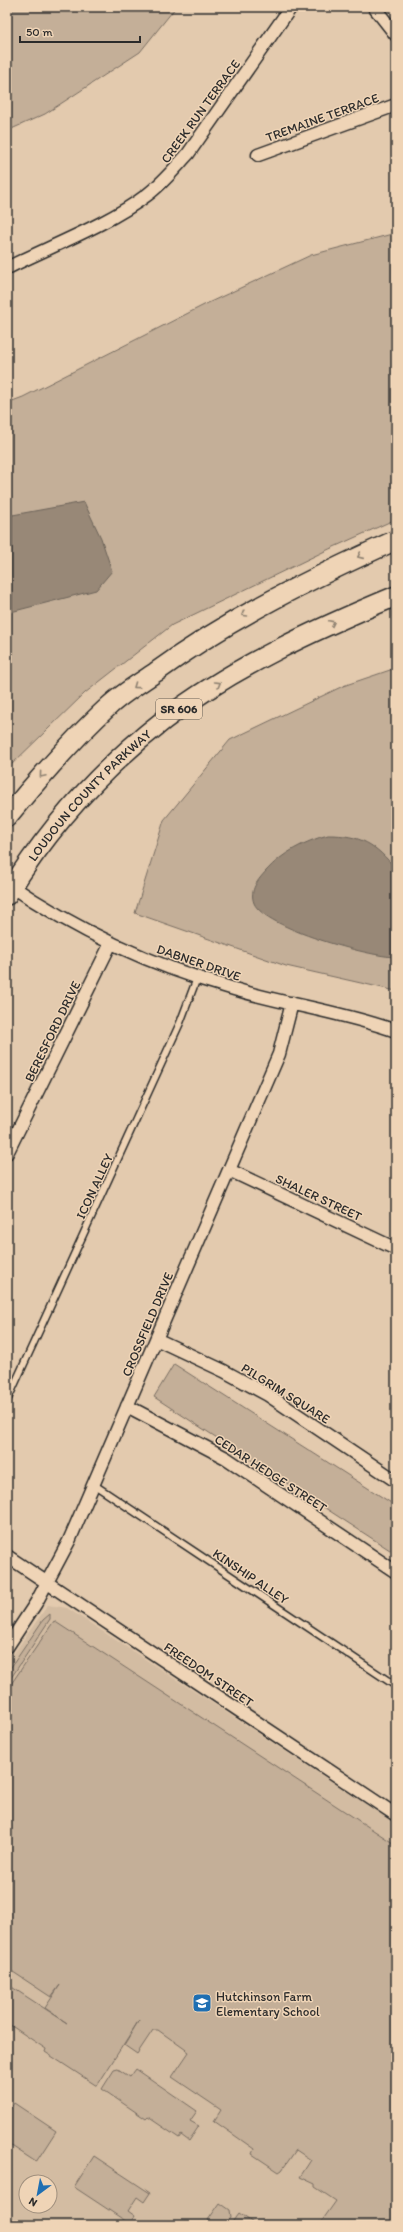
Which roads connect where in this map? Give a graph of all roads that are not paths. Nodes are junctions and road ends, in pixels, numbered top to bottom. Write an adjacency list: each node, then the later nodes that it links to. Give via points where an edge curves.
1 (292, 7): 6 (street, CREEK RUN TERRACE, via 188,154 169,176 123,210)
2 (374, 7): 3 (street)
3 (396, 35)
4 (396, 105): 5 (street, TREMAINE TERRACE)
5 (258, 155)
6 (7, 268)
7 (396, 540): 9 (main road, one-way to 9, via 263,603 190,647 110,705 50,765)
8 (396, 596): 10 (main road, LOUDOUN COUNTY PARKWAY / SR 606, one-way to 8, via 79,799 164,720 212,687 271,654 347,616)
9 (7, 817)
10 (9, 888): 11 (street, DABNER DRIVE)
11 (111, 943): 12 (street, DABNER DRIVE); 15 (street, BERESFORD DRIVE)
12 (197, 978): 13 (street, DABNER DRIVE); 19 (lane, ICON ALLEY, via 180,1023)
13 (292, 1003): 14 (street, DABNER DRIVE, via 327,1010); 16 (street, CROSSFIELD DRIVE, via 279,1054)
14 (396, 1031)
15 (7, 1153)
16 (229, 1170): 17 (street, SHALER STREET); 18 (street, CROSSFIELD DRIVE)
17 (396, 1249)
18 (156, 1339): 20 (street, CROSSFIELD DRIVE); 21 (street, PILGRIM SQUARE, via 224,1371 268,1396)
19 (7, 1401)
20 (127, 1406): 22 (street, CROSSFIELD DRIVE); 24 (street, CEDAR HEDGE STREET, via 226,1458)
21 (396, 1480)
22 (93, 1484): 25 (street, CROSSFIELD DRIVE); 27 (lane, KINSHIP ALLEY)
23 (7, 1556): 25 (street, FREEDOM STREET)
24 (396, 1572)
25 (48, 1583): 26 (street, CROSSFIELD DRIVE); 28 (street, FREEDOM STREET)
26 (7, 1647)
27 (396, 1686)
28 (396, 1815)

